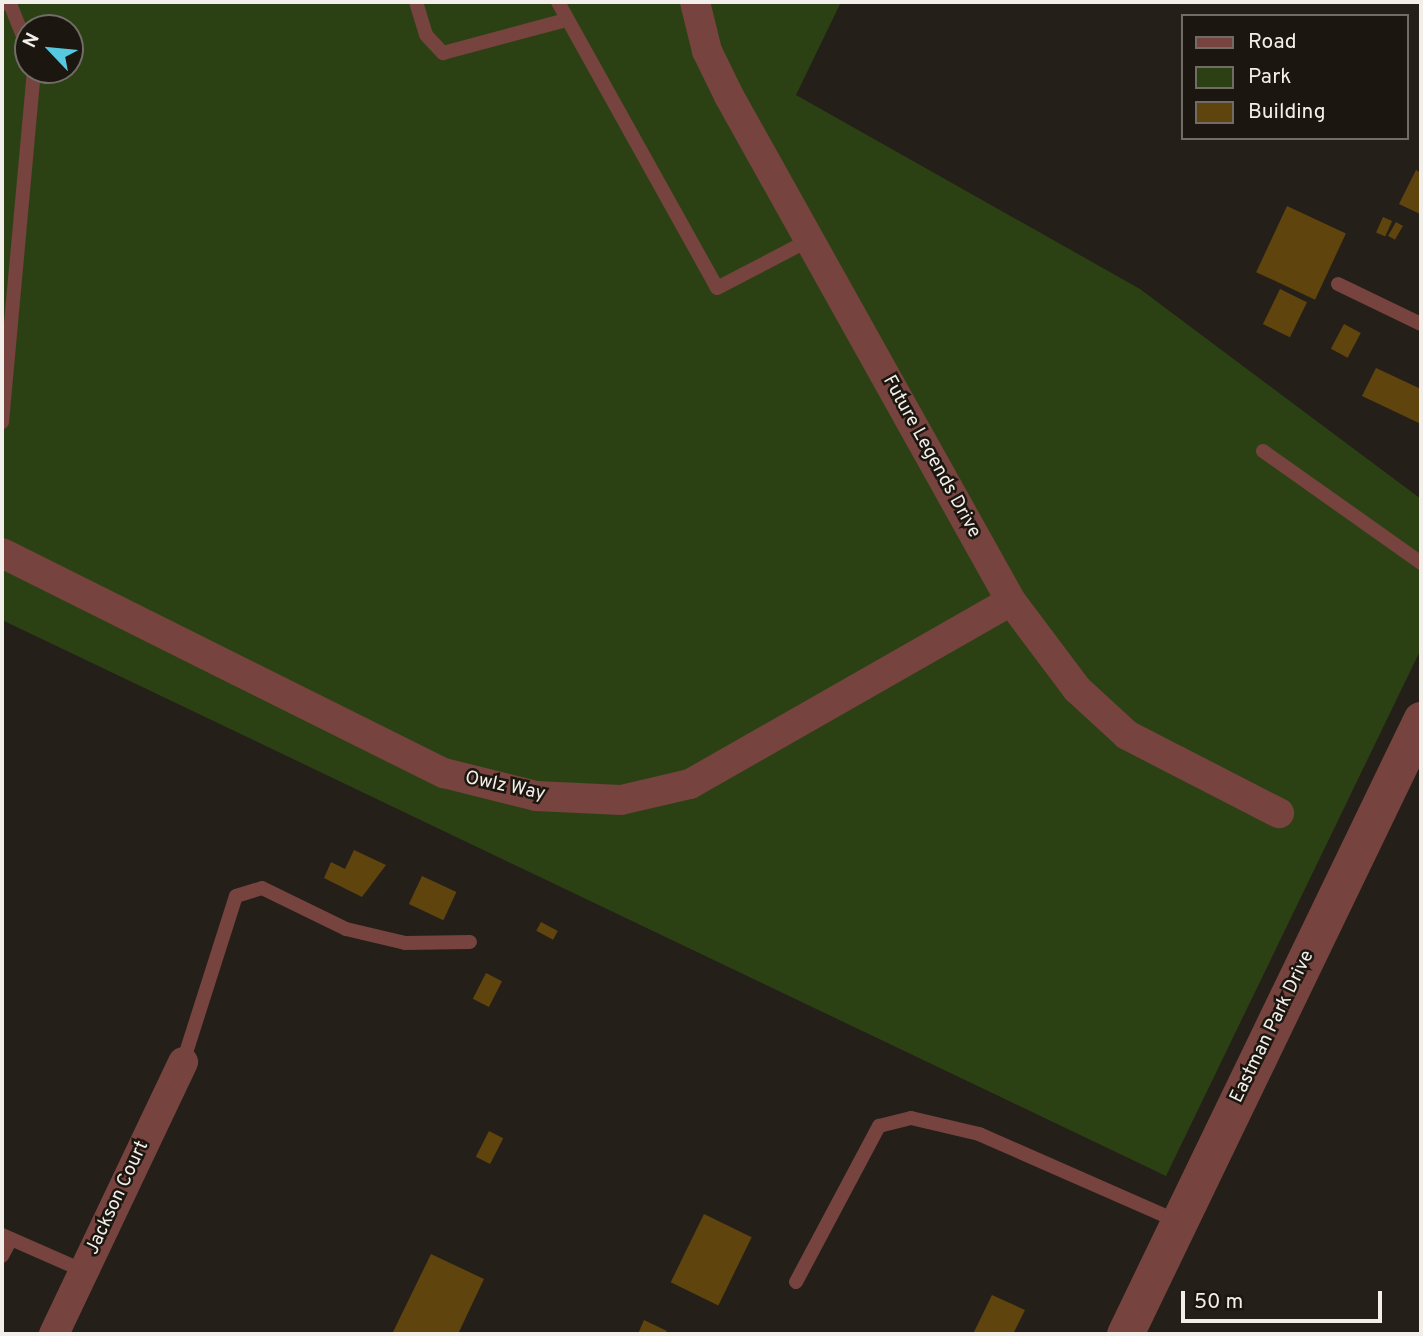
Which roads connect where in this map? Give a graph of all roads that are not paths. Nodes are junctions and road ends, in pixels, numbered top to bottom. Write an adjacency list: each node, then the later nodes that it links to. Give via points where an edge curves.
1 (2, 2): 5 (lane)
2 (416, 2): 6 (lane, via 426,35 443,53)
3 (558, 2): 6 (lane)
4 (695, 2): 8 (street, Future Legends Drive, via 707,51 729,96)
5 (14, 14)
6 (566, 19): 8 (lane, via 717,288)
7 (32, 84): 10 (lane)
8 (811, 239): 16 (street, Future Legends Drive)
9 (1338, 284): 11 (lane)
10 (6, 316): 12 (lane)
11 (1421, 324)
12 (2, 422)
13 (1263, 451): 15 (lane)
14 (2, 553): 16 (street, Owlz Way, via 444,773 537,796 621,800 690,784)
15 (1421, 563)
16 (1011, 601): 18 (street, Future Legends Drive, via 1077,689 1127,735)
17 (1421, 720): 21 (street, Eastman Park Drive)
18 (1279, 813)
19 (470, 942): 20 (lane, via 405,943 346,929 262,888 236,896)
20 (183, 1062): 24 (street, Jackson Court)
21 (1179, 1221): 25 (lane, via 979,1134 911,1118 879,1126); 27 (street, Eastman Park Drive)
22 (6, 1237): 23 (lane); 24 (lane)
23 (2, 1256)
24 (84, 1271): 26 (street, Jackson Court)
25 (796, 1282)
26 (54, 1334)
27 (1125, 1334)

